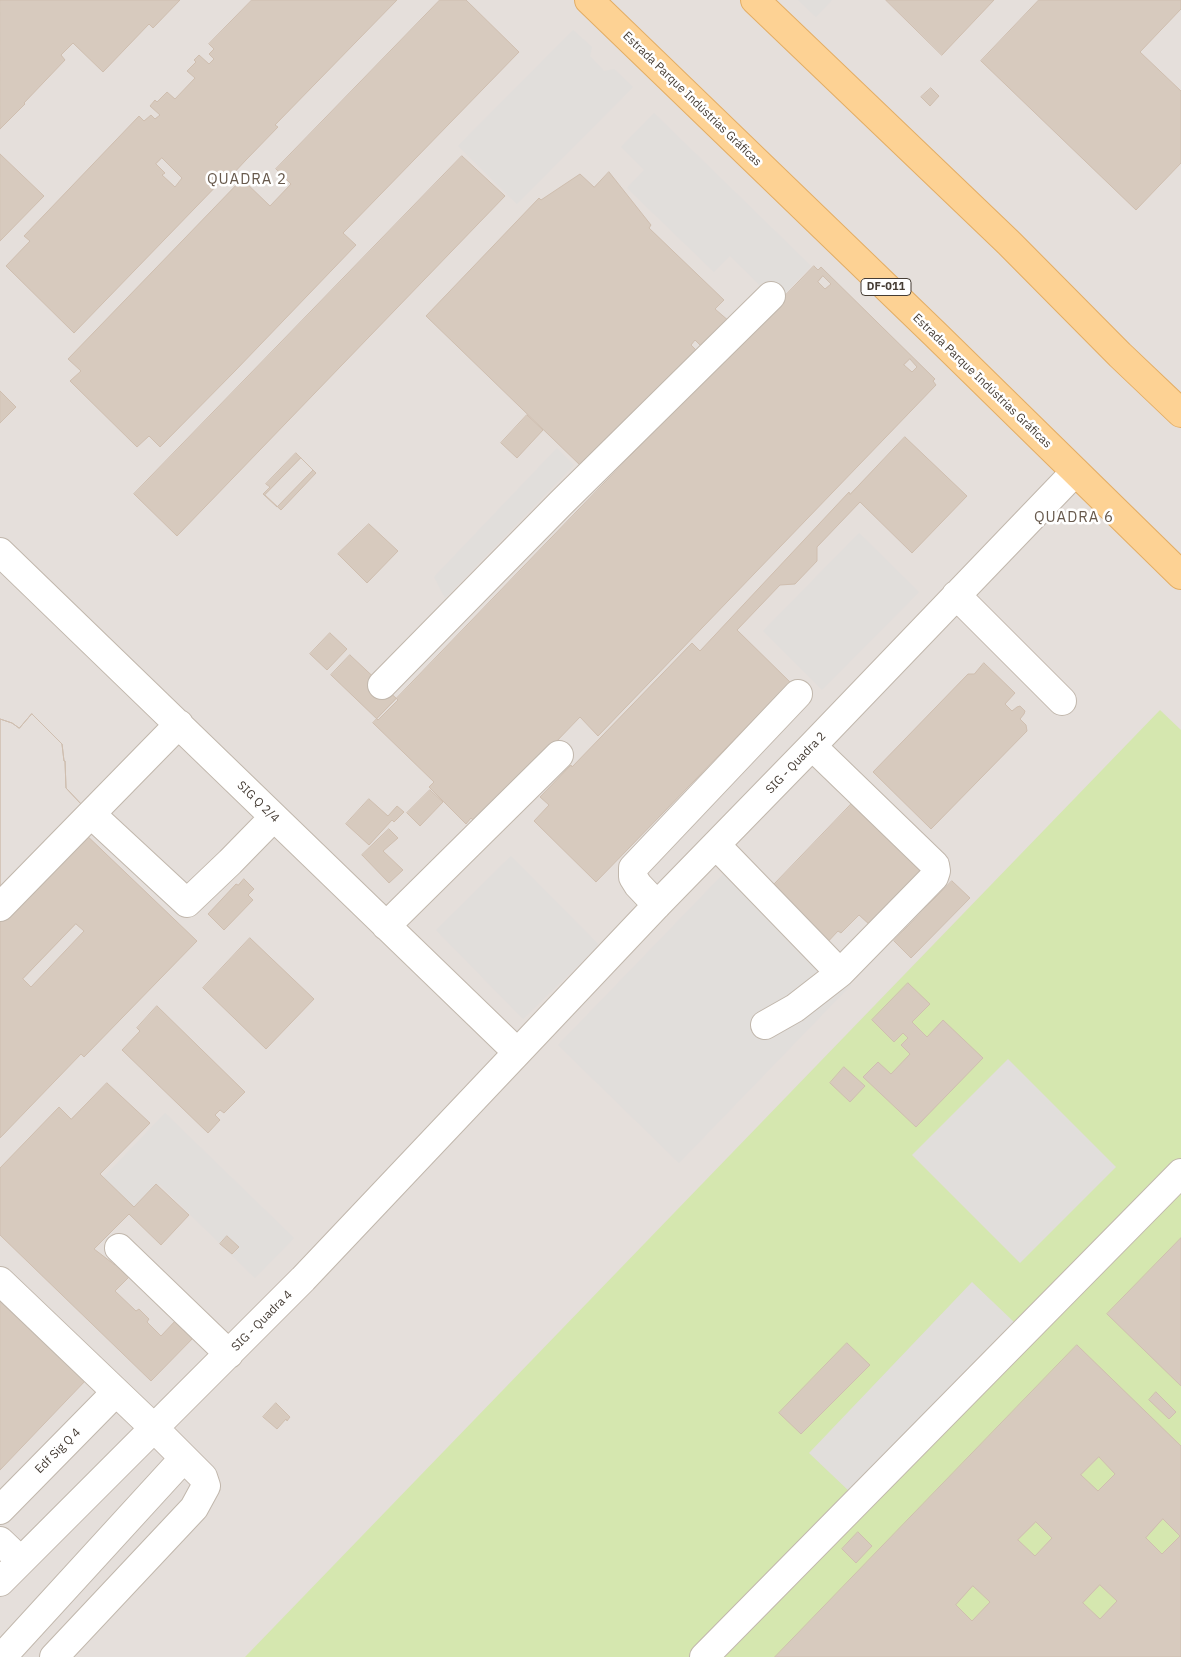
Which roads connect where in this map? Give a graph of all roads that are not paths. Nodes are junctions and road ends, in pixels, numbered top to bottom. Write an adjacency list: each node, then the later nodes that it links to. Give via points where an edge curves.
1 (589, 0): 5 (main road, Estrada Parque Indústrias Gráficas / DF-011)
2 (755, 0): 4 (main road)
3 (770, 296): 9 (street)
4 (1181, 413)
5 (1075, 472): 7 (main road, Estrada Parque Indústrias Gráficas / DF-011); 8 (street, SIG - Quadra 2)
6 (0, 552): 12 (street, SIG Q 2/4)
7 (1181, 575)
8 (956, 595): 11 (street); 13 (street, SIG - Quadra 2)
9 (382, 685)
10 (798, 694): 18 (street, via 633,868 633,877)
11 (1062, 701)
12 (179, 724): 15 (street); 16 (street, SIG Q 2/4)
13 (812, 746): 17 (street, SIG - Quadra 2); 21 (street, via 935,865 936,871)
14 (558, 755): 20 (street)
15 (91, 814): 16 (street, via 187,903); 19 (street)
16 (274, 817): 20 (street, SIG Q 2/4)
17 (716, 845): 18 (street, SIG - Quadra 2); 21 (street)
18 (657, 905): 23 (street, SIG - Quadra 2)
19 (0, 907)
20 (386, 926): 23 (street, SIG Q 2/4)
21 (840, 973): 22 (street, via 795,1008)
22 (765, 1025)
23 (517, 1052): 27 (street, SIG - Quadra 4)
24 (1181, 1173): 37 (street)
25 (119, 1248): 27 (street)
26 (0, 1281): 28 (street)
27 (229, 1354): 29 (street, SIG - Quadra 4)
28 (116, 1392): 29 (street); 31 (street, Edf Sig Q 4)
29 (155, 1429): 30 (street); 33 (street, SIG - Quadra 4)
30 (184, 1458): 35 (street); 36 (street, via 203,1477 206,1486 194,1508)
31 (0, 1510)
32 (0, 1541): 33 (street)
33 (21, 1561): 34 (street, SIG - Quadra 4)
34 (0, 1582)
35 (2, 1657)
36 (54, 1657)
37 (704, 1657)

